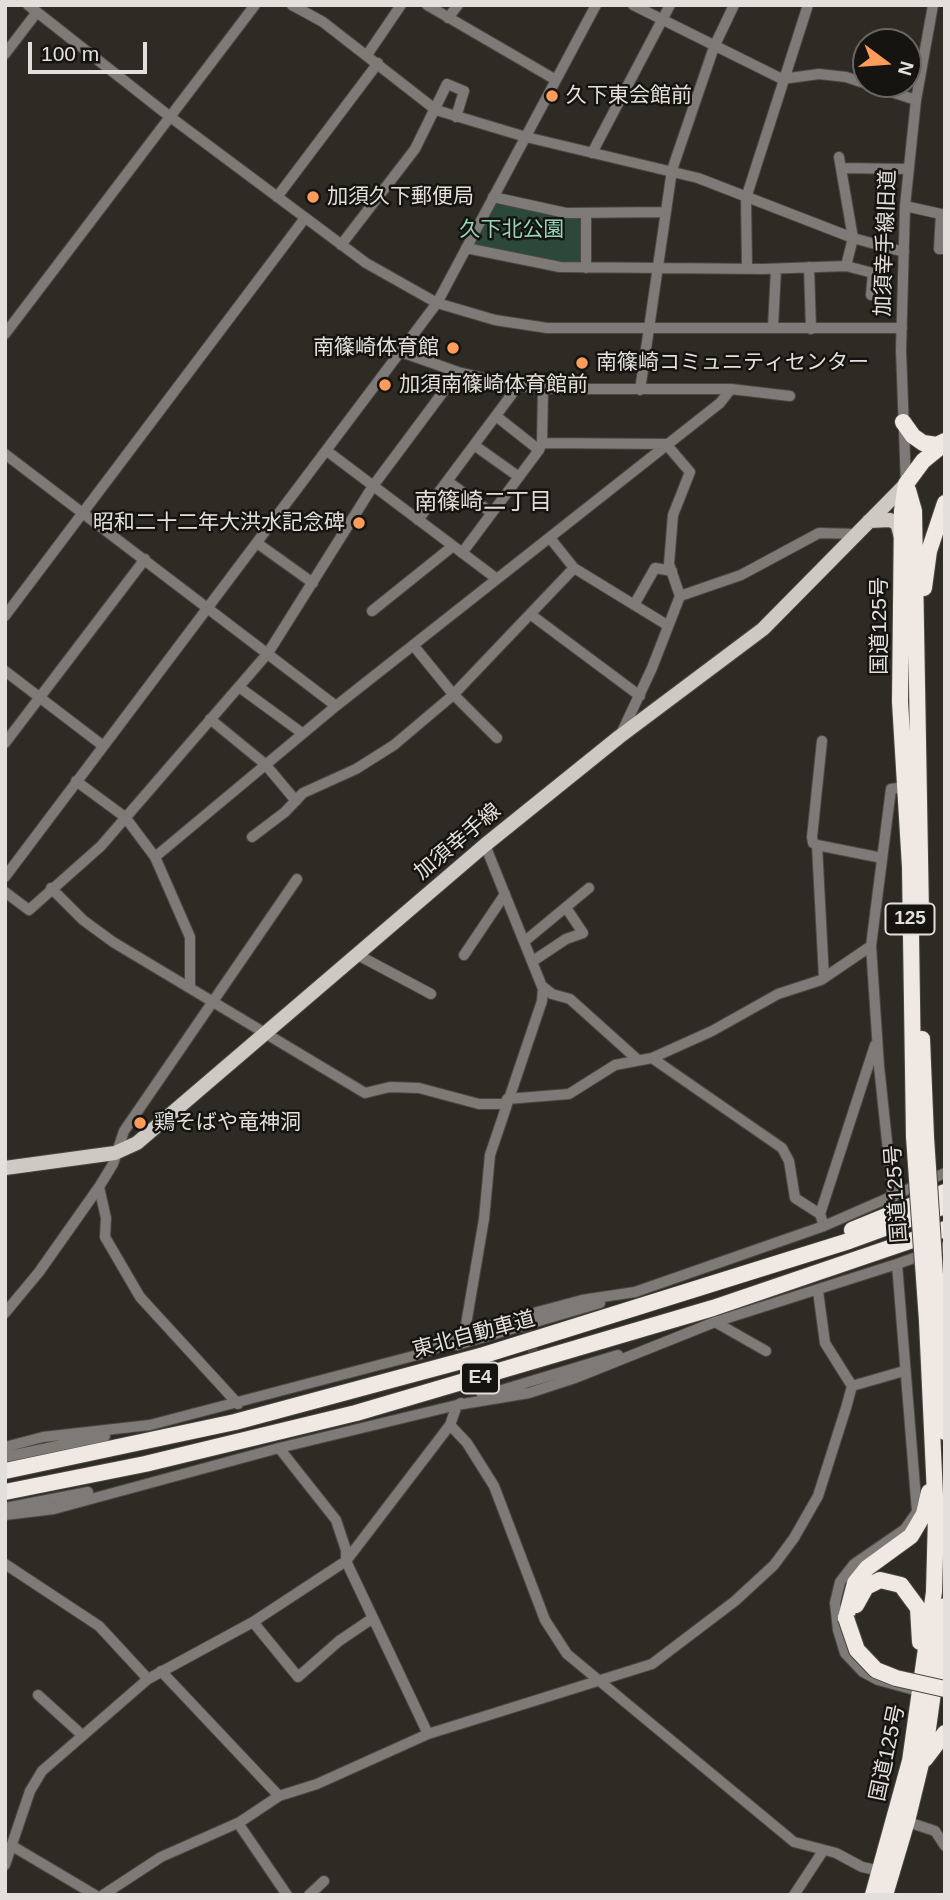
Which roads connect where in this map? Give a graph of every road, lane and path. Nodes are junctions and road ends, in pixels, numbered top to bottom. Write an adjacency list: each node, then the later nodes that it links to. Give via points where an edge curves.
1 (255, 5): 23 (street)
2 (292, 5): 17 (street)
3 (401, 5): 17 (street)
4 (426, 5): 13 (street)
5 (458, 5): 13 (street)
6 (596, 5): 20 (street)
7 (633, 5): 14 (street)
8 (670, 5): 14 (street)
9 (734, 5): 15 (street)
10 (808, 5): 19 (street)
11 (933, 5): 21 (street, 加須幸手線旧道)
12 (33, 9): 16 (street); 23 (street)
13 (448, 18): 20 (street)
14 (662, 20): 15 (street); 26 (street)
15 (714, 47): 19 (street); 28 (street)
16 (5, 54)
17 (367, 55): 18 (street)
18 (378, 63): 22 (street); 29 (street)
19 (782, 79): 21 (street, via 819,74 846,77); 31 (street)
20 (556, 80): 25 (street)
21 (916, 100): 27 (street, 加須幸手線旧道)
22 (436, 110): 24 (street); 24 (street, via 443,86 461,88); 37 (street, via 399,173 379,192)
23 (169, 116): 29 (street); 53 (street)
24 (456, 117): 25 (street)
25 (526, 137): 26 (street); 30 (street)
26 (592, 153): 28 (street)
27 (908, 169): 32 (street, 加須幸手線旧道); 36 (street, via 840,163)
28 (672, 170): 31 (street); 33 (street)
29 (277, 197): 35 (street)
30 (493, 197): 34 (street); 38 (street)
31 (746, 198): 36 (street); 44 (street)
32 (905, 206): 39 (street, via 941,214 939,249); 40 (street, 加須幸手線旧道)
33 (665, 212): 34 (street); 45 (street)
34 (586, 213): 43 (street)
35 (304, 218): 37 (street); 75 (street)
36 (853, 238): 40 (street); 41 (street)
37 (341, 245): 48 (street, via 387,278)
38 (466, 248): 43 (street); 48 (street)
39 (945, 249)
40 (904, 252): 51 (street, 加須幸手線旧道)
41 (846, 266): 42 (street); 47 (street, via 873,272)
42 (809, 267): 46 (street); 52 (street)
43 (586, 268): 45 (street)
44 (747, 268): 45 (street); 46 (street)
45 (658, 269): 50 (street)
46 (776, 269): 49 (street)
47 (871, 295)
48 (437, 303): 50 (street, via 521,325); 54 (street)
49 (773, 327): 50 (street); 52 (street)
50 (650, 328): 59 (street)
51 (902, 328): 52 (street); 62 (street, 加須幸手線旧道)
52 (811, 329)
53 (5, 334)
54 (401, 352): 55 (street); 67 (street)
55 (458, 372): 56 (street); 73 (street)
56 (518, 386): 57 (street); 61 (street)
57 (543, 388): 59 (street); 66 (street)
58 (731, 389): 59 (street); 60 (street); 64 (street, via 720,403)
59 (640, 390)
60 (790, 397)
61 (496, 416): 65 (street); 66 (street)
62 (903, 422): 63 (highway, via 923,443); 72 (street, 加須幸手線旧道)
63 (945, 442): 72 (highway)
64 (666, 444): 66 (street); 81 (street); 86 (street, via 690,472 673,515)
65 (474, 445): 70 (street); 71 (street)
66 (540, 447): 70 (street)
67 (327, 451): 73 (street); 82 (street)
68 (5, 454): 75 (street)
69 (945, 455): 72 (highway)
70 (519, 477): 76 (street)
71 (447, 481): 76 (street); 77 (street)
72 (906, 484): 78 (main road, 加須幸手線); 80 (highway, 国道125号 / 125); 113 (highway, 国道125号 / 125, via 914,511)
73 (373, 486): 77 (street); 88 (street)
74 (945, 503): 113 (highway, via 929,551 922,604)
75 (82, 511): 84 (street); 94 (street)
76 (492, 513): 83 (street)
77 (418, 520): 83 (street)
78 (869, 521): 79 (main road, 加須幸手線); 80 (main road, via 897,523)
79 (857, 534): 89 (street, via 819,533 741,575); 106 (main road, 加須幸手線, via 763,629)
80 (901, 537): 113 (highway, 国道125号 / 125, via 900,702)
81 (550, 538): 85 (street); 87 (street)
82 (257, 543): 88 (street); 91 (street)
83 (457, 549): 87 (street); 92 (street)
84 (145, 559): 91 (street); 101 (street)
85 (574, 568): 90 (street); 93 (street)
86 (672, 571): 89 (street); 90 (street, via 654,568)
87 (497, 579): 96 (street)
88 (313, 583): 97 (street)
89 (680, 596): 95 (street)
90 (634, 605): 95 (street)
91 (207, 608): 97 (street); 110 (street)
92 (372, 611)
93 (530, 614): 100 (street); 102 (street)
94 (5, 616)
95 (667, 625): 102 (street)
96 (413, 645): 100 (street); 103 (street)
97 (268, 653): 99 (street); 103 (street)
98 (5, 671): 101 (street)
99 (239, 687): 104 (street); 105 (street)
100 (453, 694): 107 (street); 114 (street, via 394,745)
101 (40, 696): 109 (street); 110 (street)
102 (640, 696): 106 (street)
103 (336, 706): 105 (street)
104 (210, 719): 111 (street); 115 (street)
105 (302, 733): 111 (street)
106 (619, 737): 117 (main road, 加須幸手線)
107 (498, 738)
108 (822, 741): 118 (street, via 813,837)
109 (5, 743)
110 (102, 745): 112 (street)
111 (265, 764): 114 (street); 119 (street)
112 (76, 780): 115 (street); 121 (street)
113 (913, 787): 120 (street, via 891,789); 159 (highway, 国道125号 / 125, bridge, via 920,1137)
114 (296, 800): 116 (street)
115 (125, 817): 119 (street); 123 (street, via 100,846)
116 (252, 837)
117 (485, 845): 126 (street); 130 (main road, 加須幸手線)
118 (817, 845): 120 (street); 133 (street)
119 (155, 857): 134 (street, via 190,937)
120 (882, 858): 129 (street)
121 (5, 877)
122 (298, 879): 137 (street)
123 (51, 888): 125 (street, via 29,910); 134 (street, via 113,942)
124 (589, 888): 127 (street)
125 (5, 892)
126 (505, 894): 128 (street); 131 (street)
127 (567, 909): 128 (street); 132 (street, via 583,933)
128 (525, 941): 132 (street)
129 (871, 946): 133 (street); 139 (street)
130 (356, 954): 136 (street); 138 (main road, 加須幸手線)
131 (464, 955)
132 (533, 961): 135 (street)
133 (824, 978): 140 (street, via 778,994)
134 (190, 986): 137 (street)
135 (542, 986): 141 (street, via 569,999); 142 (street)
136 (431, 994)
137 (214, 1001): 138 (street); 143 (street, via 124,1131)
138 (263, 1033): 142 (street, via 365,1093 390,1087 419,1088 479,1104); 143 (main road, 加須幸手線, via 170,1118)
139 (877, 1039): 148 (street); 150 (street)
140 (652, 1058): 141 (street); 150 (street, via 782,1148 789,1161 795,1198)
141 (638, 1060): 142 (street, via 615,1066 569,1094)
142 (506, 1102): 161 (street, via 491,1155)
143 (115, 1153): 144 (main road, 加須幸手線); 146 (street)
144 (5, 1168)
145 (945, 1173): 148 (street)
146 (99, 1187): 158 (street); 166 (street, via 105,1237 140,1297)
147 (945, 1192): 155 (highway)
148 (893, 1198): 151 (street)
149 (945, 1206): 155 (highway, 東北自動車道 / E4)
150 (820, 1214): 151 (street)
151 (824, 1226): 157 (street)
152 (945, 1229): 177 (highway, 東北自動車道 / E4, via 700,1312 396,1402 208,1450)
153 (945, 1247): 154 (street)
154 (897, 1264): 156 (street); 164 (street)
155 (766, 1268): 175 (highway, 東北自動車道 / E4, via 577,1328 235,1422)
156 (818, 1291): 160 (street); 165 (street, via 824,1343)
157 (635, 1292): 161 (street, via 526,1328); 161 (street, via 582,1300 500,1322)
158 (5, 1313)
159 (932, 1321): 168 (highway, 国道125号 / 125); 171 (highway, 国道125号 / 125)
160 (715, 1322): 162 (street); 163 (street)
161 (462, 1340): 166 (street)
162 (645, 1347): 167 (street, via 540,1375); 167 (street, via 540,1389)
163 (766, 1351)
164 (904, 1371): 165 (street); 192 (street, via 917,1512 905,1529 854,1564 840,1583 835,1603 845,1653 863,1672 878,1681)
165 (852, 1386): 189 (street, via 818,1496 778,1559 673,1651 652,1664)
166 (238, 1404): 169 (street)
167 (457, 1405): 170 (street); 173 (street)
168 (932, 1413): 184 (highway, via 929,1500 924,1514 911,1536 867,1568 855,1583); 187 (highway, 国道125号 / 125, via 934,1592)
169 (150, 1425): 172 (street, via 43,1437); 174 (street)
170 (450, 1425): 180 (street); 189 (street, via 494,1486 545,1620 567,1654)
171 (945, 1432)
172 (5, 1447)
173 (279, 1447): 176 (street); 180 (street, via 336,1520)
174 (5, 1457)
175 (5, 1471)
176 (129, 1487): 178 (street); 179 (street, via 54,1509)
177 (5, 1492)
178 (5, 1508)
179 (5, 1515)
180 (346, 1562): 183 (street); 185 (street)
181 (5, 1564): 188 (street, via 99,1626)
182 (945, 1606): 197 (highway, 国道125号 / 125)
183 (373, 1618): 185 (street, via 298,1677); 195 (street)
184 (850, 1618): 187 (highway, via 866,1587 880,1580 901,1585 918,1608 919,1656); 190 (highway, via 866,1648 879,1661 911,1676); 191 (highway, bridge, via 857,1650 876,1670)
185 (253, 1622): 186 (street)
186 (162, 1671): 188 (street); 198 (street)
187 (925, 1672): 192 (highway, 国道125号 / 125)
188 (148, 1679): 196 (street)
189 (601, 1681): 195 (street); 203 (street, via 778,1830 802,1846)
190 (945, 1682)
191 (945, 1689)
192 (922, 1692): 199 (highway, 国道125号 / 125)
193 (38, 1695): 196 (street)
194 (945, 1733): 197 (highway)
195 (428, 1734): 198 (street, via 317,1784)
196 (82, 1735): 202 (street, via 42,1771 30,1791)
197 (921, 1765): 199 (highway, 国道125号 / 125)
198 (279, 1796): 200 (street)
199 (901, 1820): 201 (street, via 934,1831); 205 (highway, 国道125号 / 125); 213 (highway, 国道125号 / 125)
200 (238, 1823): 208 (street, via 161,1857); 209 (street)
201 (945, 1846)
202 (13, 1847): 204 (street); 207 (street)
203 (823, 1851): 205 (street); 211 (street)
204 (5, 1865)
205 (881, 1871): 212 (highway, 国道125号 / 125)
206 (324, 1881): 210 (street)
207 (95, 1895)
208 (103, 1895)
209 (287, 1895)
210 (309, 1895)
211 (794, 1895)
212 (873, 1895)
213 (885, 1895)

